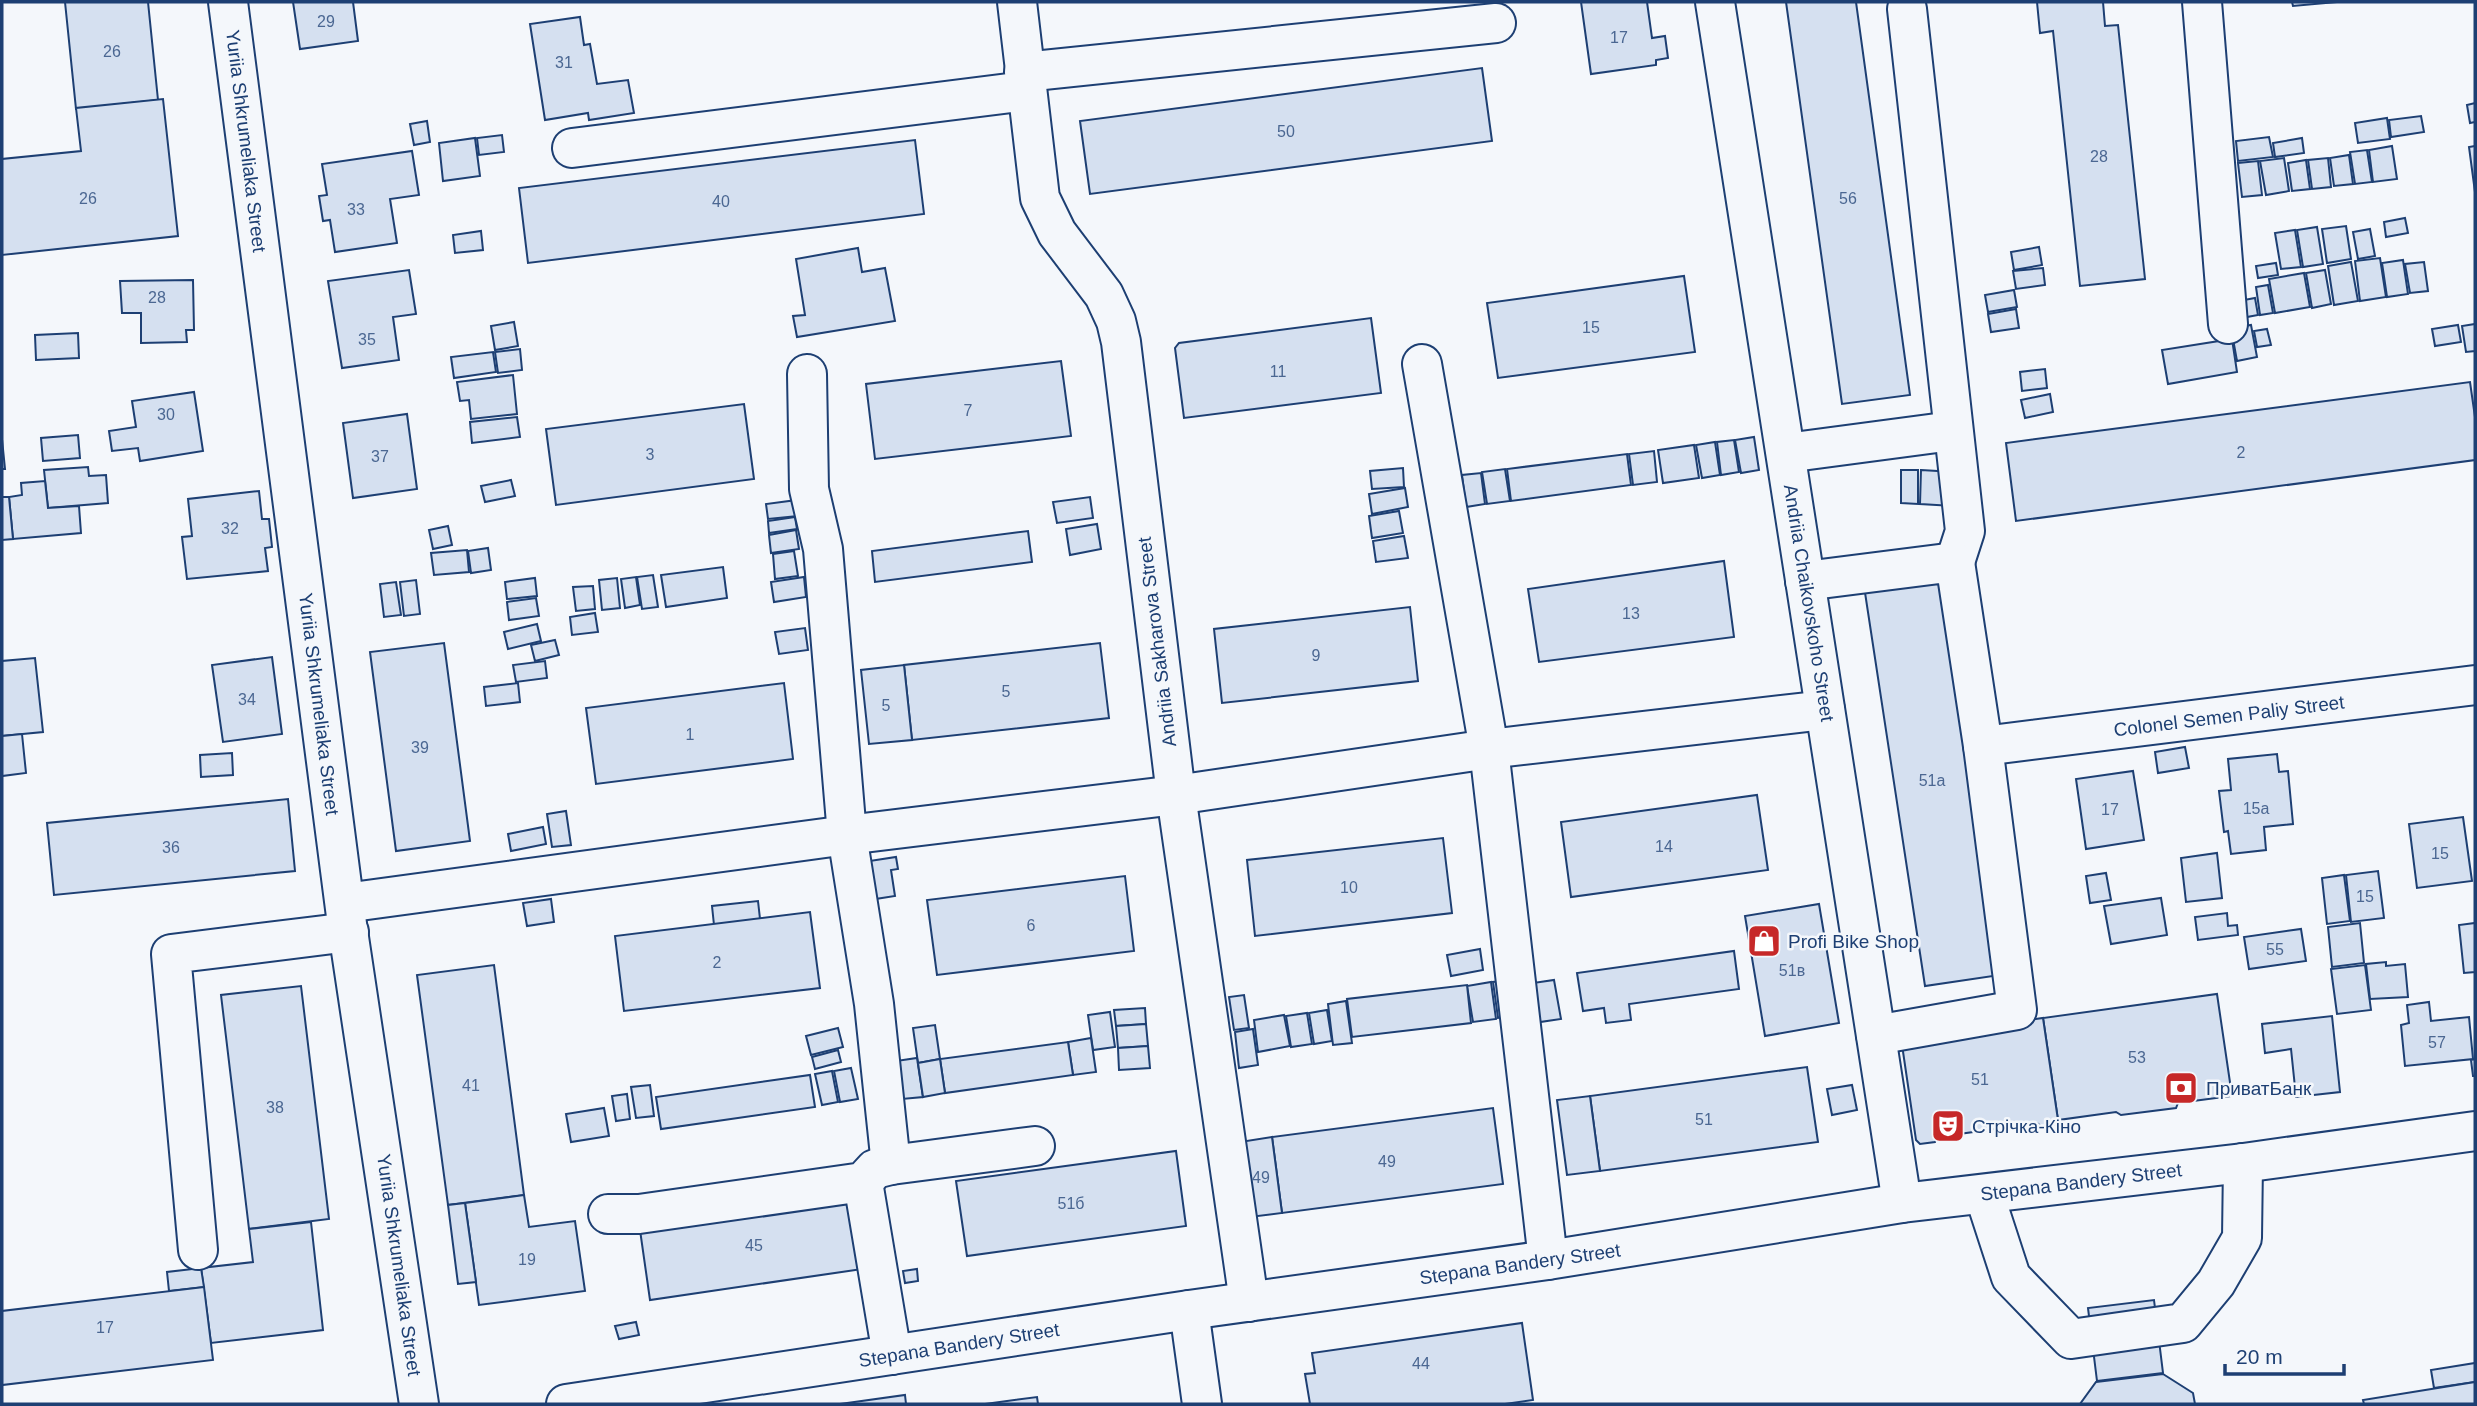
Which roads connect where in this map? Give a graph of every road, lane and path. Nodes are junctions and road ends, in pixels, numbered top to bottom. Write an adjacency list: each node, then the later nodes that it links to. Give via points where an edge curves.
1 (228, 2): 22 (street, Yuriia Shkrumeliaka Street)
2 (1017, 2): 7 (street, Andriia Sakharova Street)
3 (1715, 2): 13 (street, Andriia Chaikovskoho Street)
4 (2202, 2): 9 (street)
5 (1906, 9): 12 (street)
6 (1496, 23): 7 (street)
7 (1025, 82): 8 (street); 20 (street, Andriia Sakharova Street, via 1043,208 1104,295 1116,321)
8 (572, 148)
9 (2228, 324)
10 (1422, 364): 19 (street)
11 (807, 374): 21 (street, via 809,489 822,549)
12 (1952, 431): 13 (street); 14 (street, via 1965,531)
13 (1786, 453): 15 (street, Andriia Chaikovskoho Street)
14 (1955, 562): 15 (street); 18 (street)
15 (1805, 582): 17 (street, Andriia Chaikovskoho Street)
16 (2475, 685): 18 (street, Colonel Semen Paliy Street)
17 (1825, 710): 19 (street); 23 (street, Andriia Chaikovskoho Street)
18 (1983, 746): 23 (street, via 2017,1010)
19 (1489, 749): 20 (street); 32 (street)
20 (1176, 795): 21 (street); 33 (street, Andriia Sakharova Street)
21 (848, 835): 22 (street); 27 (street, via 874,1004)
22 (347, 917): 31 (street, via 171,954); 37 (street, Yuriia Shkrumeliaka Street)
23 (1876, 1035): 29 (street, Andriia Chaikovskoho Street)
24 (2475, 1131): 26 (street, Stepana Bandery Street)
25 (1035, 1146): 27 (street)
26 (2244, 1163): 28 (street, Stepana Bandery Street); 28 (street, via 2242,1238 2216,1283 2183,1323 2071,1339 2011,1277)
27 (877, 1174): 30 (street, via 639,1213); 35 (street)
28 (1984, 1194): 29 (street, Stepana Bandery Street)
29 (1902, 1203): 32 (street, Stepana Bandery Street)
30 (608, 1214)
31 (198, 1250)
32 (1548, 1261): 33 (street, Stepana Bandery Street)
33 (1249, 1302): 34 (street, Stepana Bandery Street)
34 (1189, 1310): 35 (street, Stepana Bandery Street); 39 (street)
35 (892, 1355): 36 (street, Stepana Bandery Street)
36 (729, 1392): 38 (street, Stepana Bandery Street)
37 (419, 1404)
38 (566, 1404)
39 (1202, 1404)

